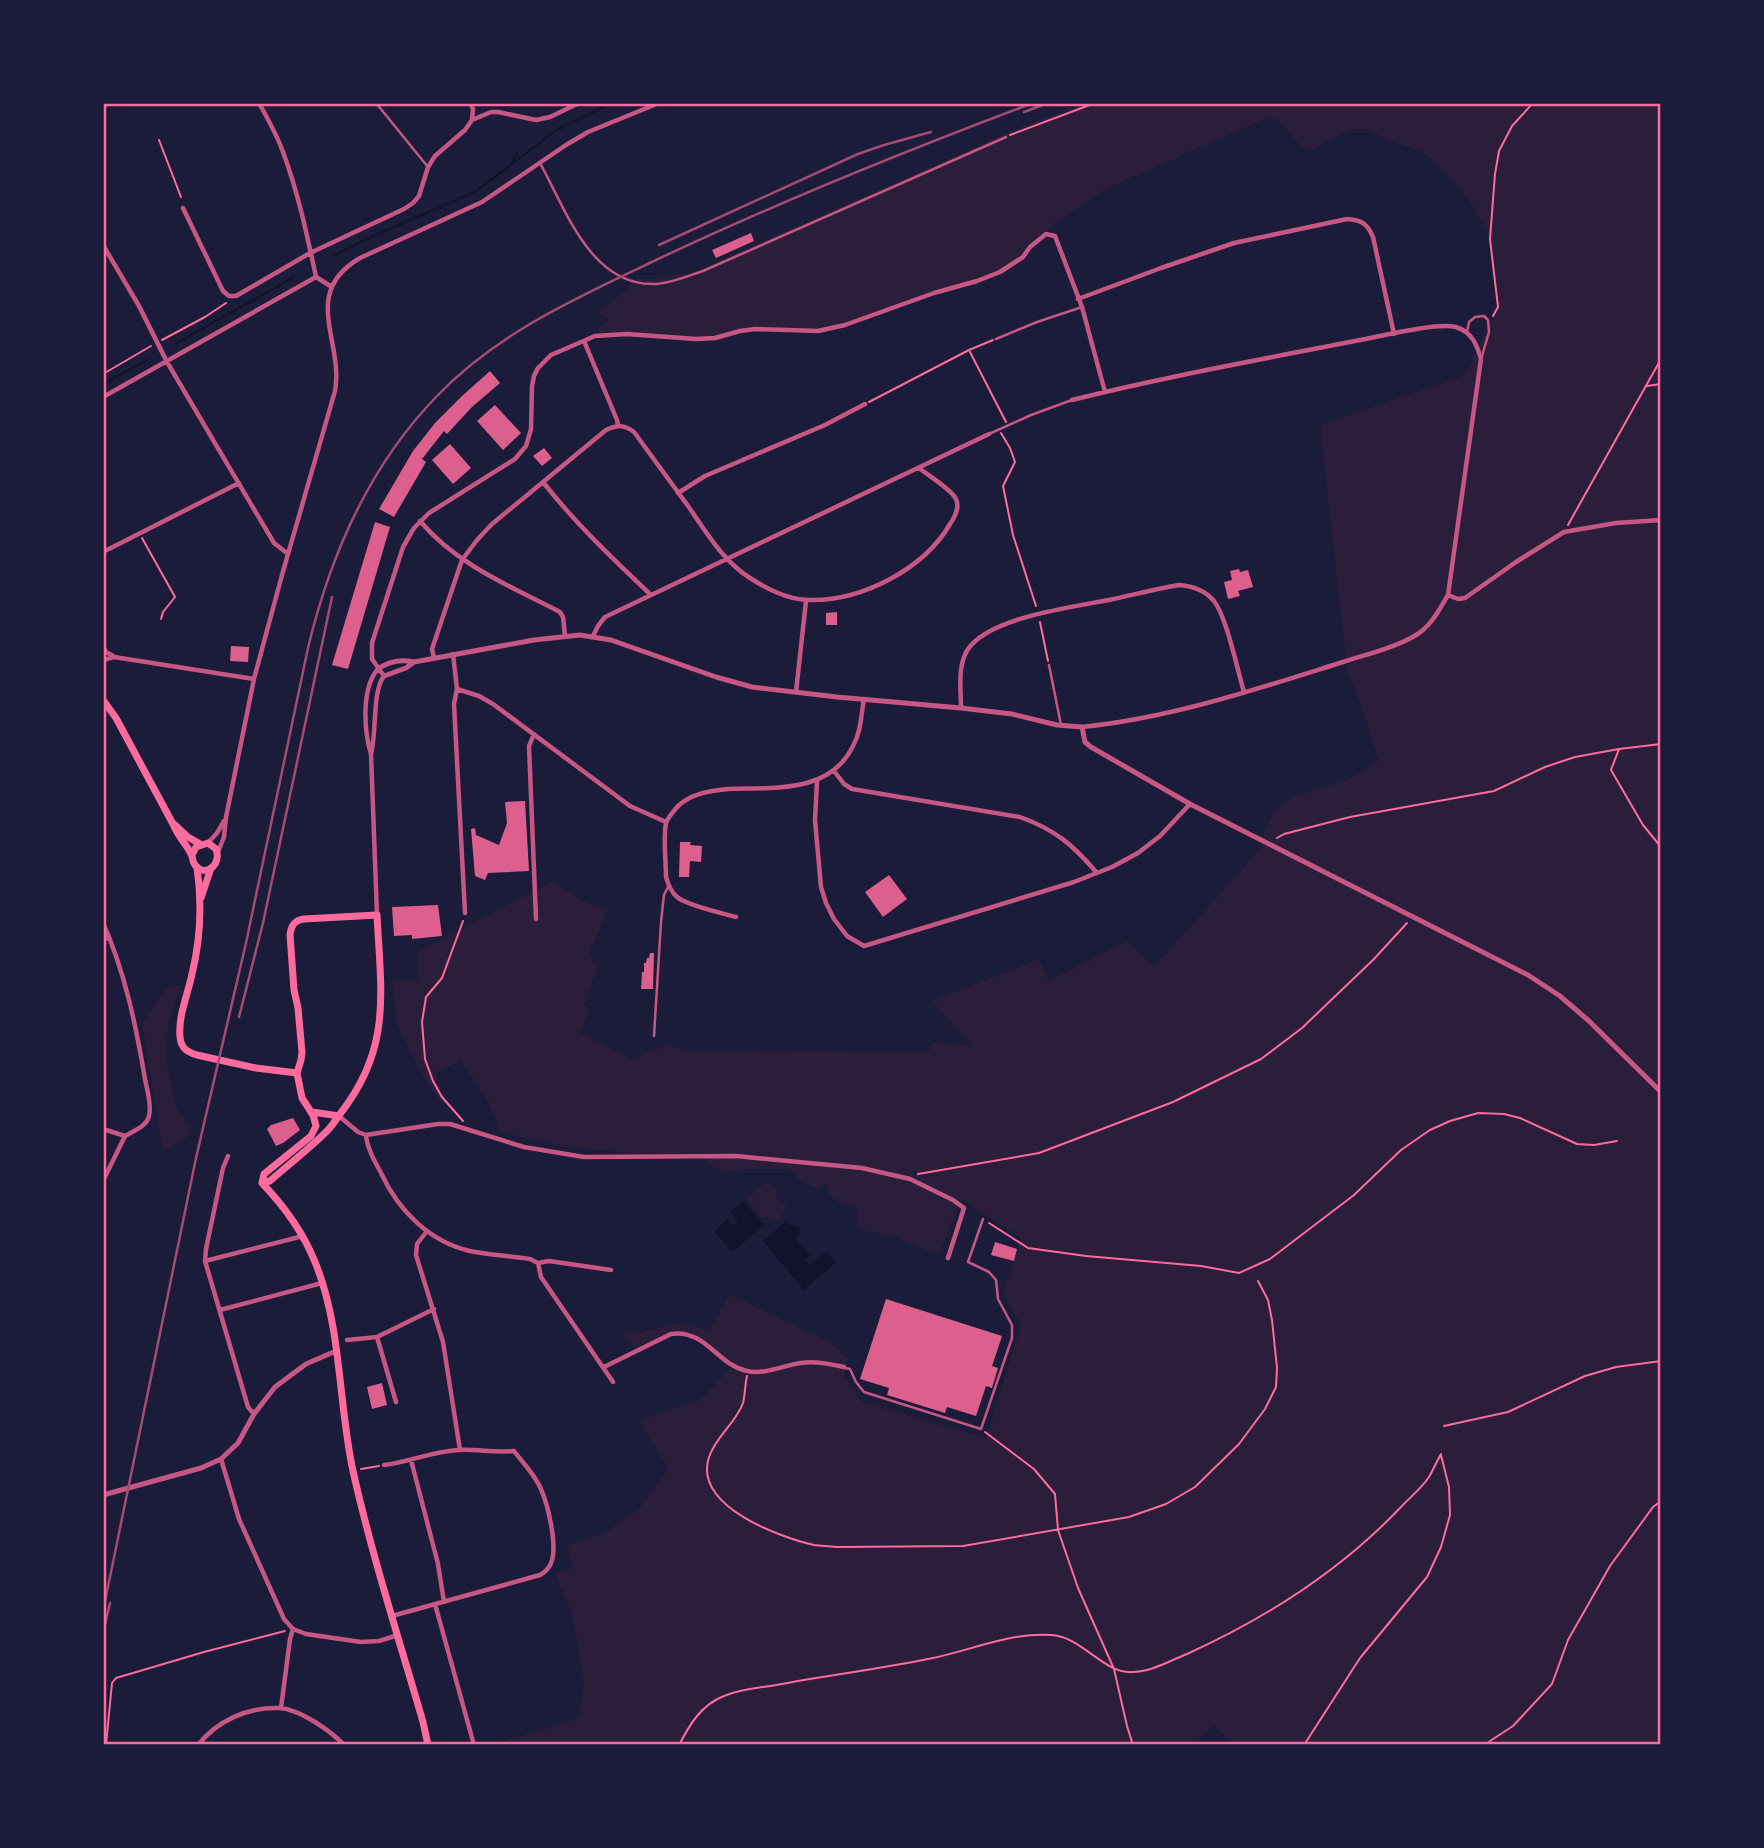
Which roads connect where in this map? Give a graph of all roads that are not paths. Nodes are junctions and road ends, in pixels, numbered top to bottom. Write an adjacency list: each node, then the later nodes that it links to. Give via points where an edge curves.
1 (259, 103): 12 (street, via 283,152)
2 (376, 103): 9 (lane)
3 (470, 103): 6 (street)
4 (579, 103): 6 (street, via 536,120 491,112)
5 (659, 103): 8 (street, via 588,132)
6 (472, 120): 9 (street)
7 (1006, 137): 8 (lane, via 703,271 653,284 621,277 596,259)
8 (540, 163): 14 (street, via 475,206 360,258)
9 (428, 167): 12 (street, via 413,203)
10 (183, 208): 12 (street, via 229,296)
11 (103, 245): 22 (street)
12 (310, 253): 13 (street)
13 (316, 278): 14 (street); 22 (street)
14 (332, 287): 36 (street, via 327,318 337,368 335,391)
15 (1078, 299): 16 (street); 18 (street, via 1234,243 1360,220 1373,237); 20 (street, via 1055,236 1045,234 1000,272 845,325 818,331 755,329 715,338 627,334)
16 (1082, 307): 19 (lane); 23 (street)
17 (1467, 332): 18 (street, via 1445,326); 21 (street); 21 (lane, via 1475,317 1484,316 1489,322)
18 (1394, 334): 23 (street)
19 (996, 339)
20 (584, 341): 27 (street); 34 (street, via 551,355 538,368 531,386 529,440 520,454)
21 (1481, 359): 40 (street)
22 (167, 362): 24 (street); 31 (street)
23 (1105, 392): 25 (street)
24 (103, 397)
25 (1072, 400): 28 (lane)
26 (865, 404): 32 (street, via 705,476)
27 (618, 425): 30 (street); 32 (street, via 634,432)
28 (989, 434): 29 (street)
29 (919, 468): 38 (street); 41 (street, via 957,501 954,518 936,544 908,569 881,583 843,596)
30 (544, 481): 37 (street, via 492,524); 39 (street, via 595,542)
31 (239, 483): 35 (street); 36 (street, via 274,543)
32 (678, 493): 38 (street)
33 (1661, 520): 40 (street, via 1564,532 1465,598)
34 (420, 521): 37 (street); 51 (street, via 403,547 372,643 372,659)
35 (103, 552)
36 (288, 554): 53 (street)
37 (462, 560): 42 (street, via 560,612); 47 (street, via 432,649)
38 (726, 560): 39 (street); 41 (street, via 771,589)
39 (651, 595): 43 (street, via 605,617)
40 (1447, 596): 56 (street, via 1436,616 1407,639)
41 (806, 601): 55 (street)
42 (565, 636): 43 (street); 45 (street)
43 (593, 636): 55 (street, via 752,687)
44 (103, 646): 46 (street)
45 (453, 654): 47 (street); 54 (street)
46 (114, 657): 48 (street); 53 (street)
47 (434, 658): 49 (street)
48 (103, 660)
49 (414, 662): 51 (street, via 398,661); 52 (street)
50 (1049, 665): 60 (lane)
51 (378, 669): 52 (street); 63 (street, via 367,691)
52 (384, 676): 63 (street, via 376,693)
53 (254, 679): 67 (street)
54 (457, 689): 62 (street, via 493,704); 78 (street, via 454,704)
55 (796, 692): 57 (street)
56 (1244, 692): 59 (street, via 1218,608 1198,589 1179,585 1001,626 971,645 962,663); 61 (street, via 1142,719)
57 (864, 699): 59 (street); 64 (street, via 853,746)
58 (103, 700): 69 (main road)
59 (961, 708): 60 (street)
60 (1061, 725): 61 (street)
61 (1082, 727): 66 (street, via 1091,747)
62 (534, 734): 68 (street, via 630,806); 81 (street, via 529,746)
63 (371, 754): 79 (street)
64 (834, 771): 65 (street); 75 (street, via 852,789 1020,817 1041,825 1081,854)
65 (817, 781): 68 (street, via 697,794 681,803); 75 (street, via 821,887 834,919 847,936 864,946)
66 (1190, 804): 75 (street, via 1148,846); 87 (street, via 1528,975 1589,1021)
67 (226, 817): 70 (street); 71 (street)
68 (666, 822): 76 (street)
69 (173, 824): 70 (main road); 72 (main road)
70 (204, 844): 71 (main road); 72 (main road)
71 (218, 852): 74 (main road, via 218,862)
72 (192, 855): 73 (main road)
73 (197, 867): 74 (main road); 77 (main road)
74 (211, 868): 77 (main road)
75 (1097, 873)
76 (669, 886): 80 (street, via 689,904); 85 (lane, via 661,922)
77 (201, 898): 86 (main road, via 181,1045 197,1055)
78 (465, 913)
79 (377, 915): 86 (main road, via 304,919 291,927 302,1052); 89 (main road, via 378,1038 358,1090)
80 (736, 917)
81 (536, 919)
82 (103, 923): 83 (street)
83 (110, 938): 84 (lane); 92 (street, via 140,1045 150,1114 147,1123)
84 (103, 941)
85 (654, 1037)
86 (297, 1073): 88 (main road, via 302,1098)
87 (1661, 1092)
88 (312, 1112): 89 (main road); 95 (main road, via 315,1131 264,1174)
89 (339, 1116): 91 (street); 95 (main road, via 329,1130)
90 (103, 1129): 92 (street)
91 (366, 1135): 97 (street, via 399,1205); 99 (street, via 443,1124 524,1147 584,1157 736,1156 862,1168 910,1179 964,1208)
92 (125, 1136): 94 (street)
93 (228, 1156): 100 (street)
94 (103, 1181)
95 (262, 1183): 98 (main road)
96 (983, 1219): 110 (lane, via 968,1262 996,1280 1012,1338 981,1429 864,1392)
97 (426, 1231): 101 (street, via 468,1250); 104 (street, via 416,1249)
98 (303, 1236): 100 (street); 103 (main road)
99 (948, 1258)
100 (205, 1261): 105 (street)
101 (538, 1263): 102 (street); 109 (street, via 541,1277)
102 (611, 1270)
103 (323, 1283): 105 (street); 108 (main road)
104 (434, 1309): 106 (street); 114 (street)
105 (219, 1310): 113 (street)
106 (377, 1337): 107 (street); 112 (street)
107 (347, 1340)
108 (336, 1351): 113 (street, via 290,1375); 121 (main road, via 353,1468)
109 (604, 1367): 110 (street, via 671,1334 683,1333 747,1371 814,1362); 111 (street)
110 (844, 1367)
111 (613, 1382)
112 (396, 1402)
113 (254, 1414): 115 (street, via 238,1443)
114 (460, 1450): 116 (street); 119 (street, via 514,1451 539,1485 548,1508 552,1561 540,1575)
115 (221, 1459): 118 (street); 122 (street, via 239,1519 284,1619)
116 (411, 1461): 117 (street); 119 (street)
117 (384, 1465)
118 (104, 1495)
119 (444, 1602): 120 (street)
120 (435, 1604): 121 (street); 128 (street)
121 (393, 1616): 123 (main road)
122 (293, 1629): 123 (street, via 361,1642); 124 (street)
123 (398, 1635): 127 (main road)
124 (281, 1708): 125 (street, via 235,1716); 126 (street, via 318,1723)
125 (198, 1745)
126 (344, 1745)
127 (428, 1745)
128 (474, 1745)

